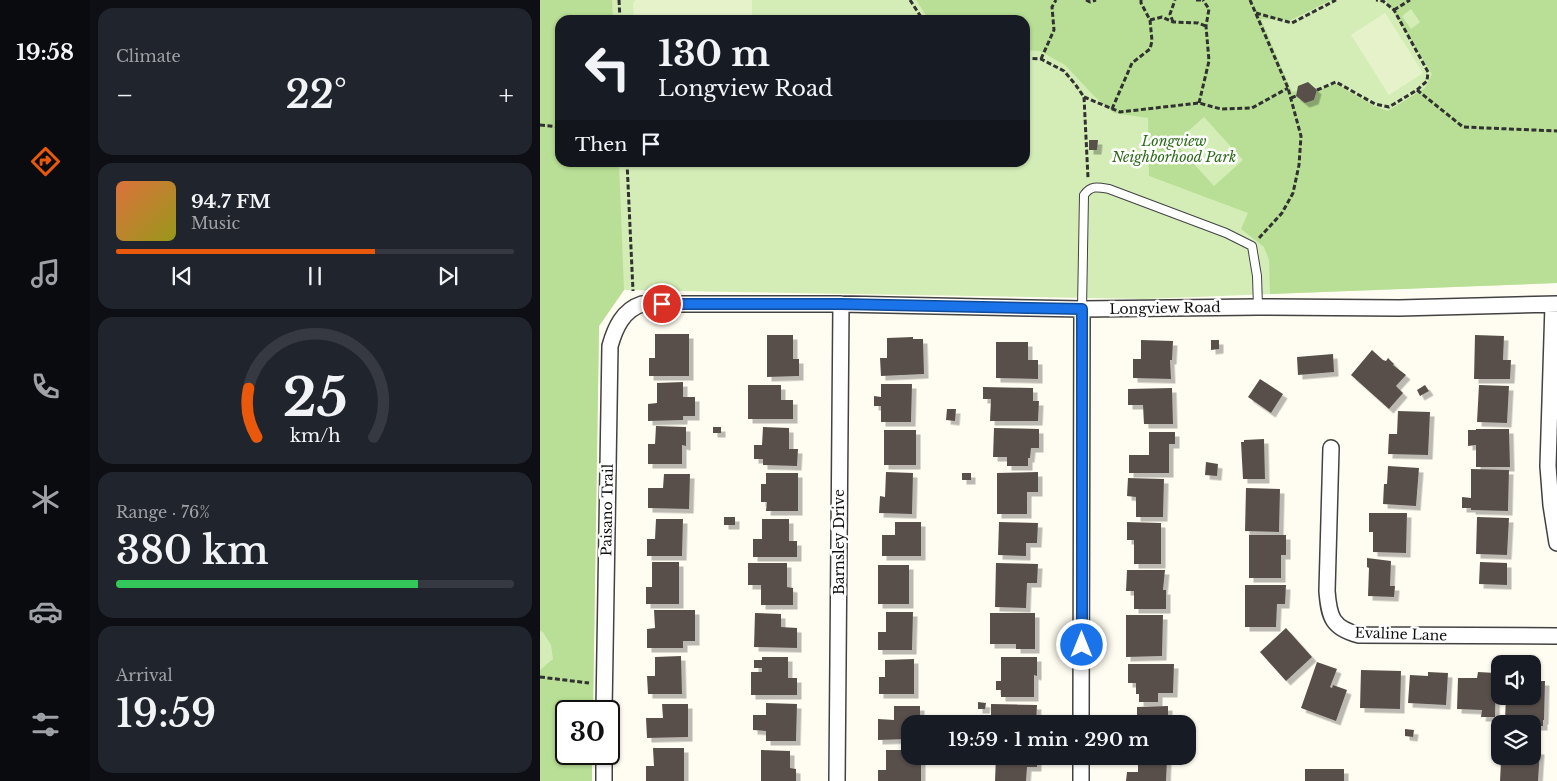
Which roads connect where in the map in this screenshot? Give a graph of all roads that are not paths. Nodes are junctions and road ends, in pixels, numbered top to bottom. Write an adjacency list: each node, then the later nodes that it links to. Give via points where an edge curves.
1 (841, 304): 4 (street, Longview Road); 5 (street, Longview Road, via 642,304); 14 (street, Barnsley Drive)
2 (1555, 304): 3 (street, Longview Road); 7 (street, via 1548,466)
3 (1258, 307): 4 (street, Longview Road); 4 (lane, via 1252,246 1226,233 1096,186 1084,195)
4 (1082, 309): 10 (street)
5 (630, 310): 9 (street, Paisano Trail, via 615,328 610,346)
6 (1332, 448): 8 (street, Evaline Lane, via 1328,609 1335,623 1344,631 1359,636)
7 (1557, 543)
8 (1557, 636)
9 (604, 700)
10 (1082, 715)
11 (604, 765): 13 (street)
12 (1081, 765): 15 (street)
13 (604, 781)
14 (837, 781)
15 (1081, 781)

